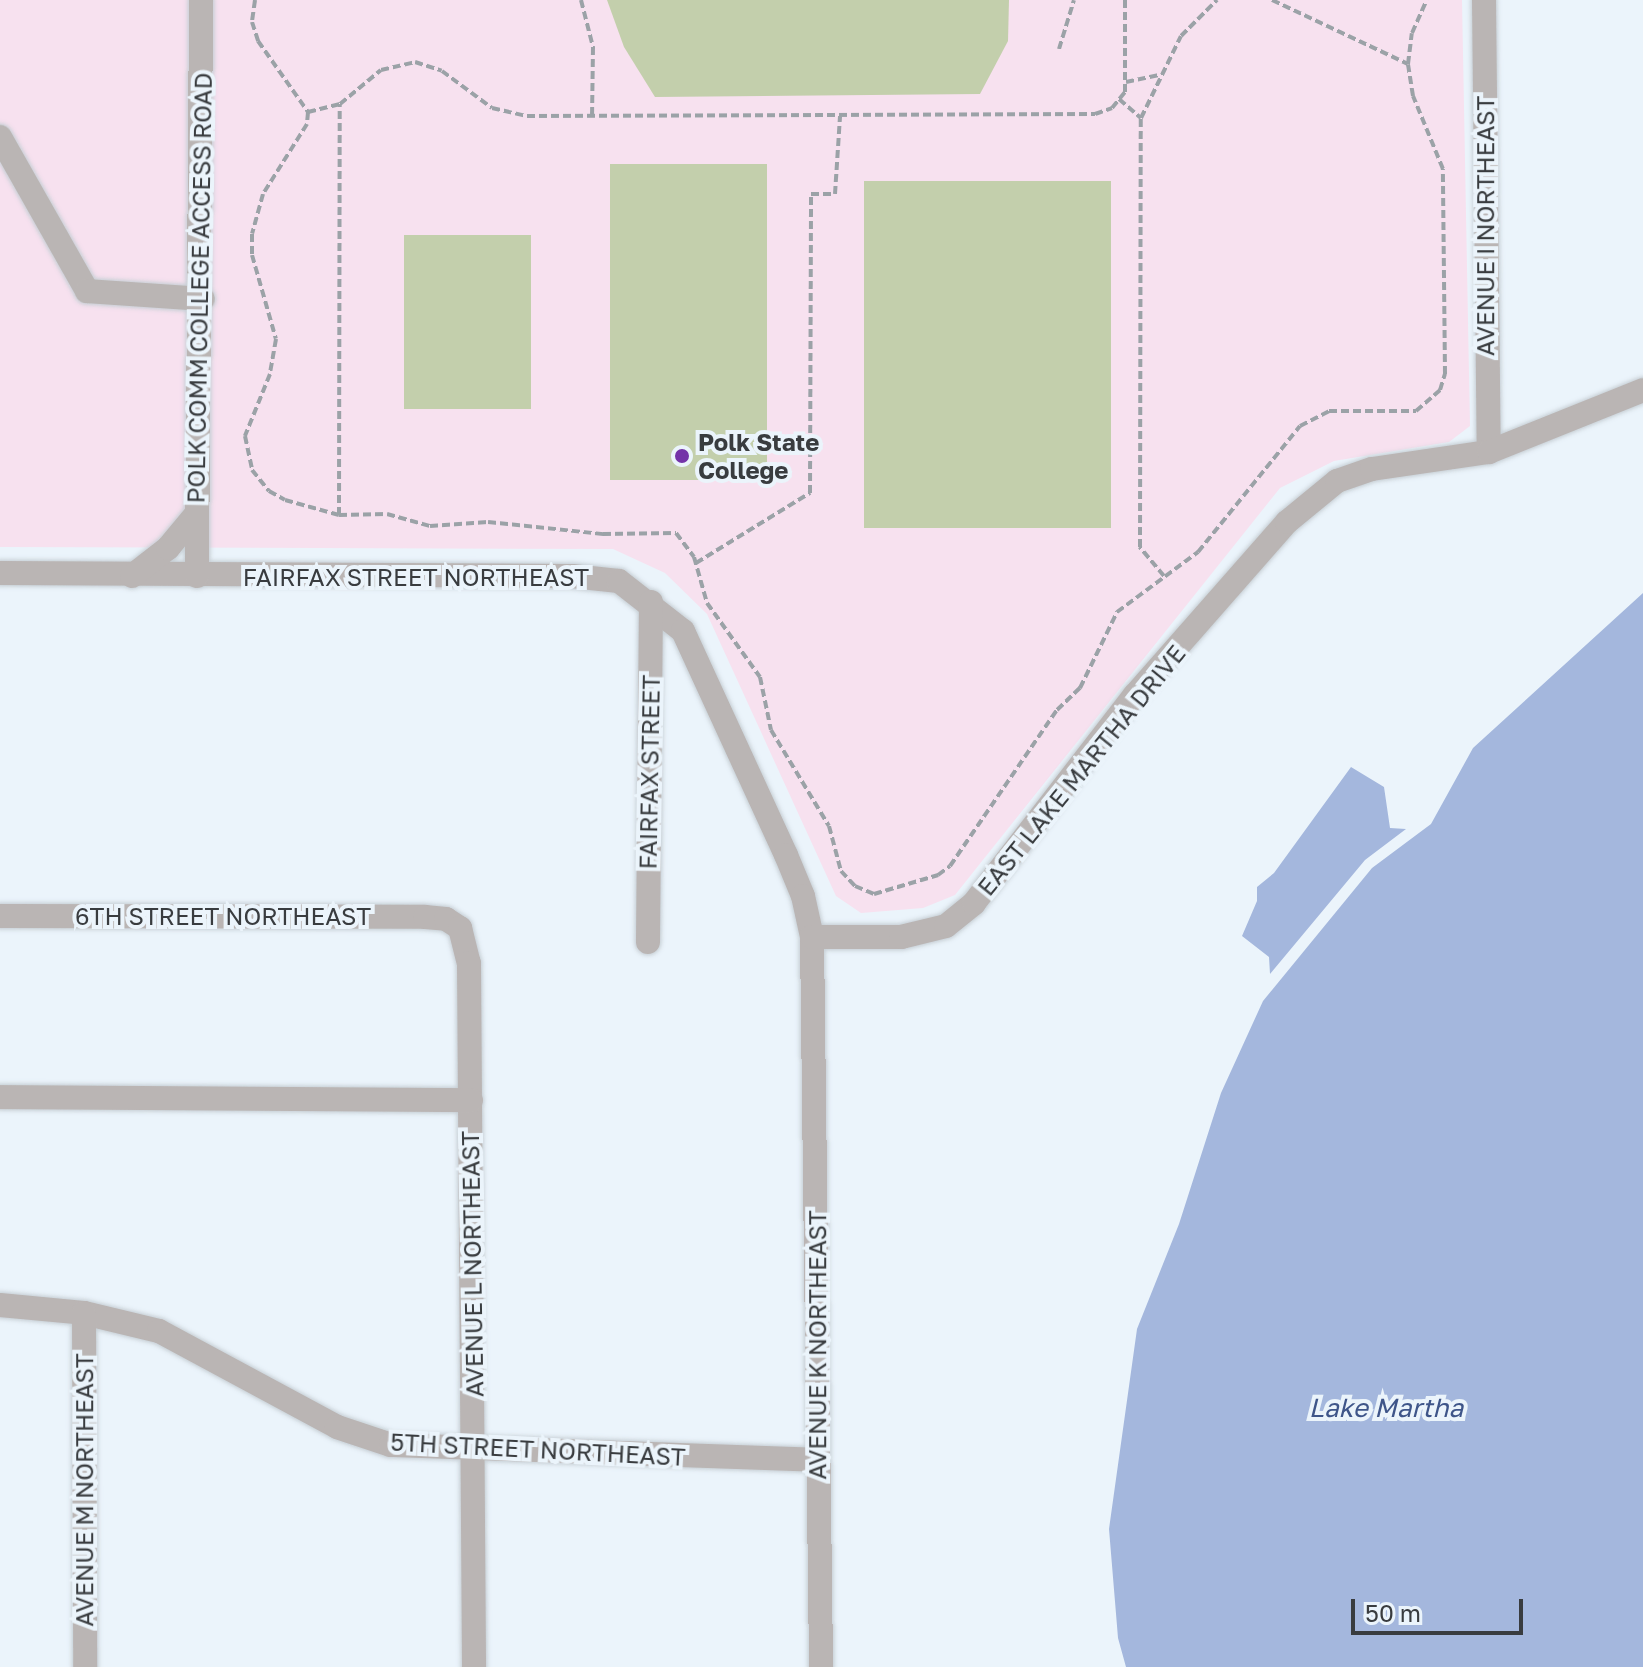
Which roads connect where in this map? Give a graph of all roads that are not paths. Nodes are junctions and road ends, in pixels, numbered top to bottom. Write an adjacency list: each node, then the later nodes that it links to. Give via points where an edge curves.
1 (201, 0): 4 (street, POLK COMM COLLEGE ACCESS ROAD)
2 (1484, 0): 6 (street, AVENUE I NORTHEAST)
3 (0, 137): 4 (street, via 87,291)
4 (203, 299): 7 (street, POLK COMM COLLEGE ACCESS ROAD)
5 (1643, 390): 6 (street, EAST LAKE MARTHA DRIVE)
6 (1489, 452): 14 (street, EAST LAKE MARTHA DRIVE, via 1358,472 1311,498 1135,695 999,876 946,926 901,937)
7 (197, 513): 9 (street, via 168,548); 10 (street, POLK COMM COLLEGE ACCESS ROAD)
8 (0, 573): 9 (street, FAIRFAX STREET NORTHEAST)
9 (132, 576): 10 (street, FAIRFAX STREET NORTHEAST)
10 (197, 576): 11 (street, FAIRFAX STREET NORTHEAST, via 572,576 619,581)
11 (651, 602): 14 (street, FAIRFAX STREET NORTHEAST, via 683,631 792,868); 15 (street, FAIRFAX STREET)
12 (0, 916): 13 (street, 6TH STREET NORTHEAST)
13 (446, 919): 18 (street, AVENUE L NORTHEAST, via 460,928 467,943)
14 (812, 937): 16 (street, FAIRFAX STREET NORTHEAST)
15 (648, 942)
16 (816, 1023): 22 (street, AVENUE K NORTHEAST)
17 (0, 1097): 18 (street)
18 (471, 1100): 21 (street, AVENUE L NORTHEAST)
19 (0, 1305): 20 (street, 5TH STREET NORTHEAST)
20 (84, 1313): 21 (street, 5TH STREET NORTHEAST, via 159,1331 373,1441); 23 (street, AVENUE M NORTHEAST)
21 (475, 1450): 22 (street, 5TH STREET NORTHEAST); 24 (street, AVENUE L NORTHEAST)
22 (818, 1460): 25 (street, AVENUE K NORTHEAST)
23 (85, 1667)
24 (474, 1667)
25 (821, 1667)

